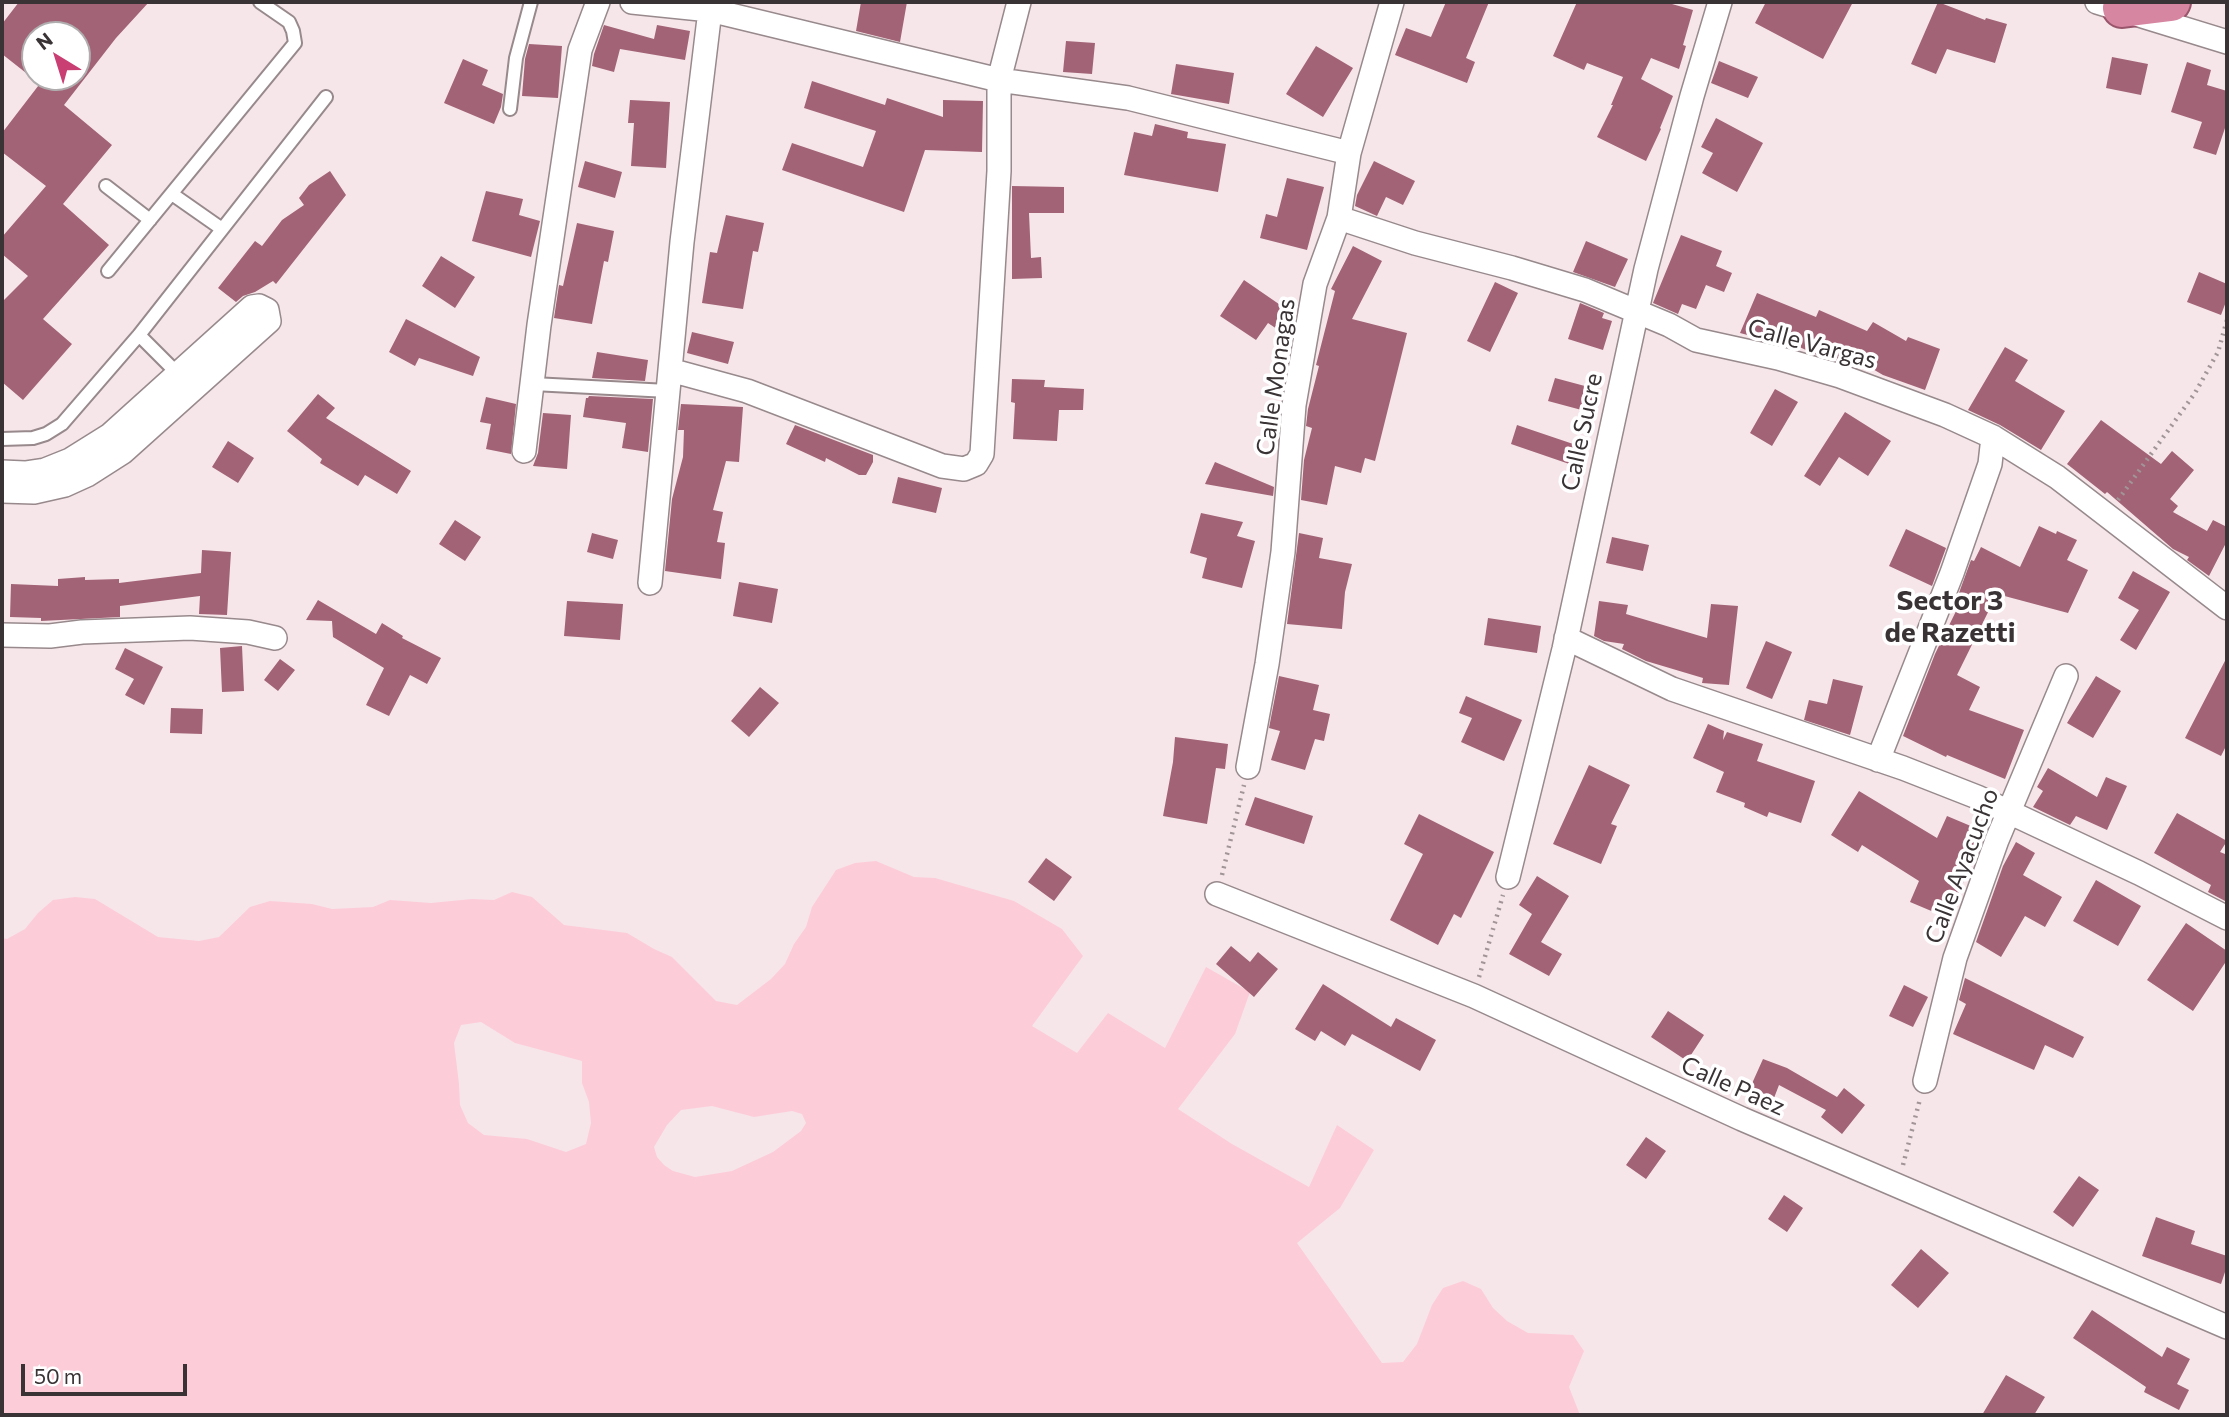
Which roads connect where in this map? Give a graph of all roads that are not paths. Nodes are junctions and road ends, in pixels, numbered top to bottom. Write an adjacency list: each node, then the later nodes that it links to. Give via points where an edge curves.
1 (260, 2): 17 (lane, via 289,22 295,43)
2 (531, 2): 14 (lane, via 516,58)
3 (598, 2): 26 (street, via 580,50)
4 (632, 2): 10 (street)
5 (1019, 2): 12 (street)
6 (1392, 2): 15 (street, Calle Monagas)
7 (1720, 2): 22 (street, Calle Sucre)
8 (2171, 2): 9 (highway)
9 (2110, 5): 11 (street)
10 (710, 6): 12 (street); 24 (street)
11 (2227, 42)
12 (999, 80): 15 (street, via 1128,98); 24 (street, via 982,454 976,464 964,469 942,466 747,391)
13 (326, 97): 20 (lane)
14 (510, 109)
15 (1349, 153): 18 (street, Calle Monagas)
16 (106, 186): 19 (lane)
17 (172, 194): 19 (lane); 20 (lane)
18 (1339, 218): 22 (street, Calle Vargas, via 1584,290); 39 (street, Calle Monagas, via 1315,284 1294,405 1283,552)
19 (150, 220): 21 (lane)
20 (222, 229): 23 (lane)
21 (108, 271)
22 (1635, 311): 27 (street, Calle Vargas, via 1696,340 1840,376); 36 (street, Calle Sucre)
23 (139, 335): 25 (lane); 28 (lane, via 55,430 33,438)
24 (669, 380): 26 (lane); 32 (street)
25 (186, 382): 30 (street, via 70,460 45,470); 31 (street, via 123,452 87,475 34,492)
26 (533, 384): 29 (street)
27 (1993, 437): 33 (street, Calle Vargas, via 2057,477); 38 (street, via 1990,464 1952,573)
28 (2, 439)
29 (524, 451)
30 (2, 472)
31 (2, 491)
32 (650, 583)
33 (2227, 608)
34 (2, 635): 35 (street, via 190,628)
35 (275, 638)
36 (1566, 638): 38 (street, via 1672,688); 41 (street, Calle Sucre)
37 (2066, 676): 40 (street, Calle Ayacucho)
38 (1878, 760): 40 (street)
39 (1248, 767)
40 (2010, 812): 43 (street); 44 (street, Calle Ayacucho, via 1955,958)
41 (1508, 877)
42 (1217, 894): 45 (street, Calle Paez, via 1474,996 1742,1119)
43 (2227, 918)
44 (1925, 1081)
45 (2227, 1327)

